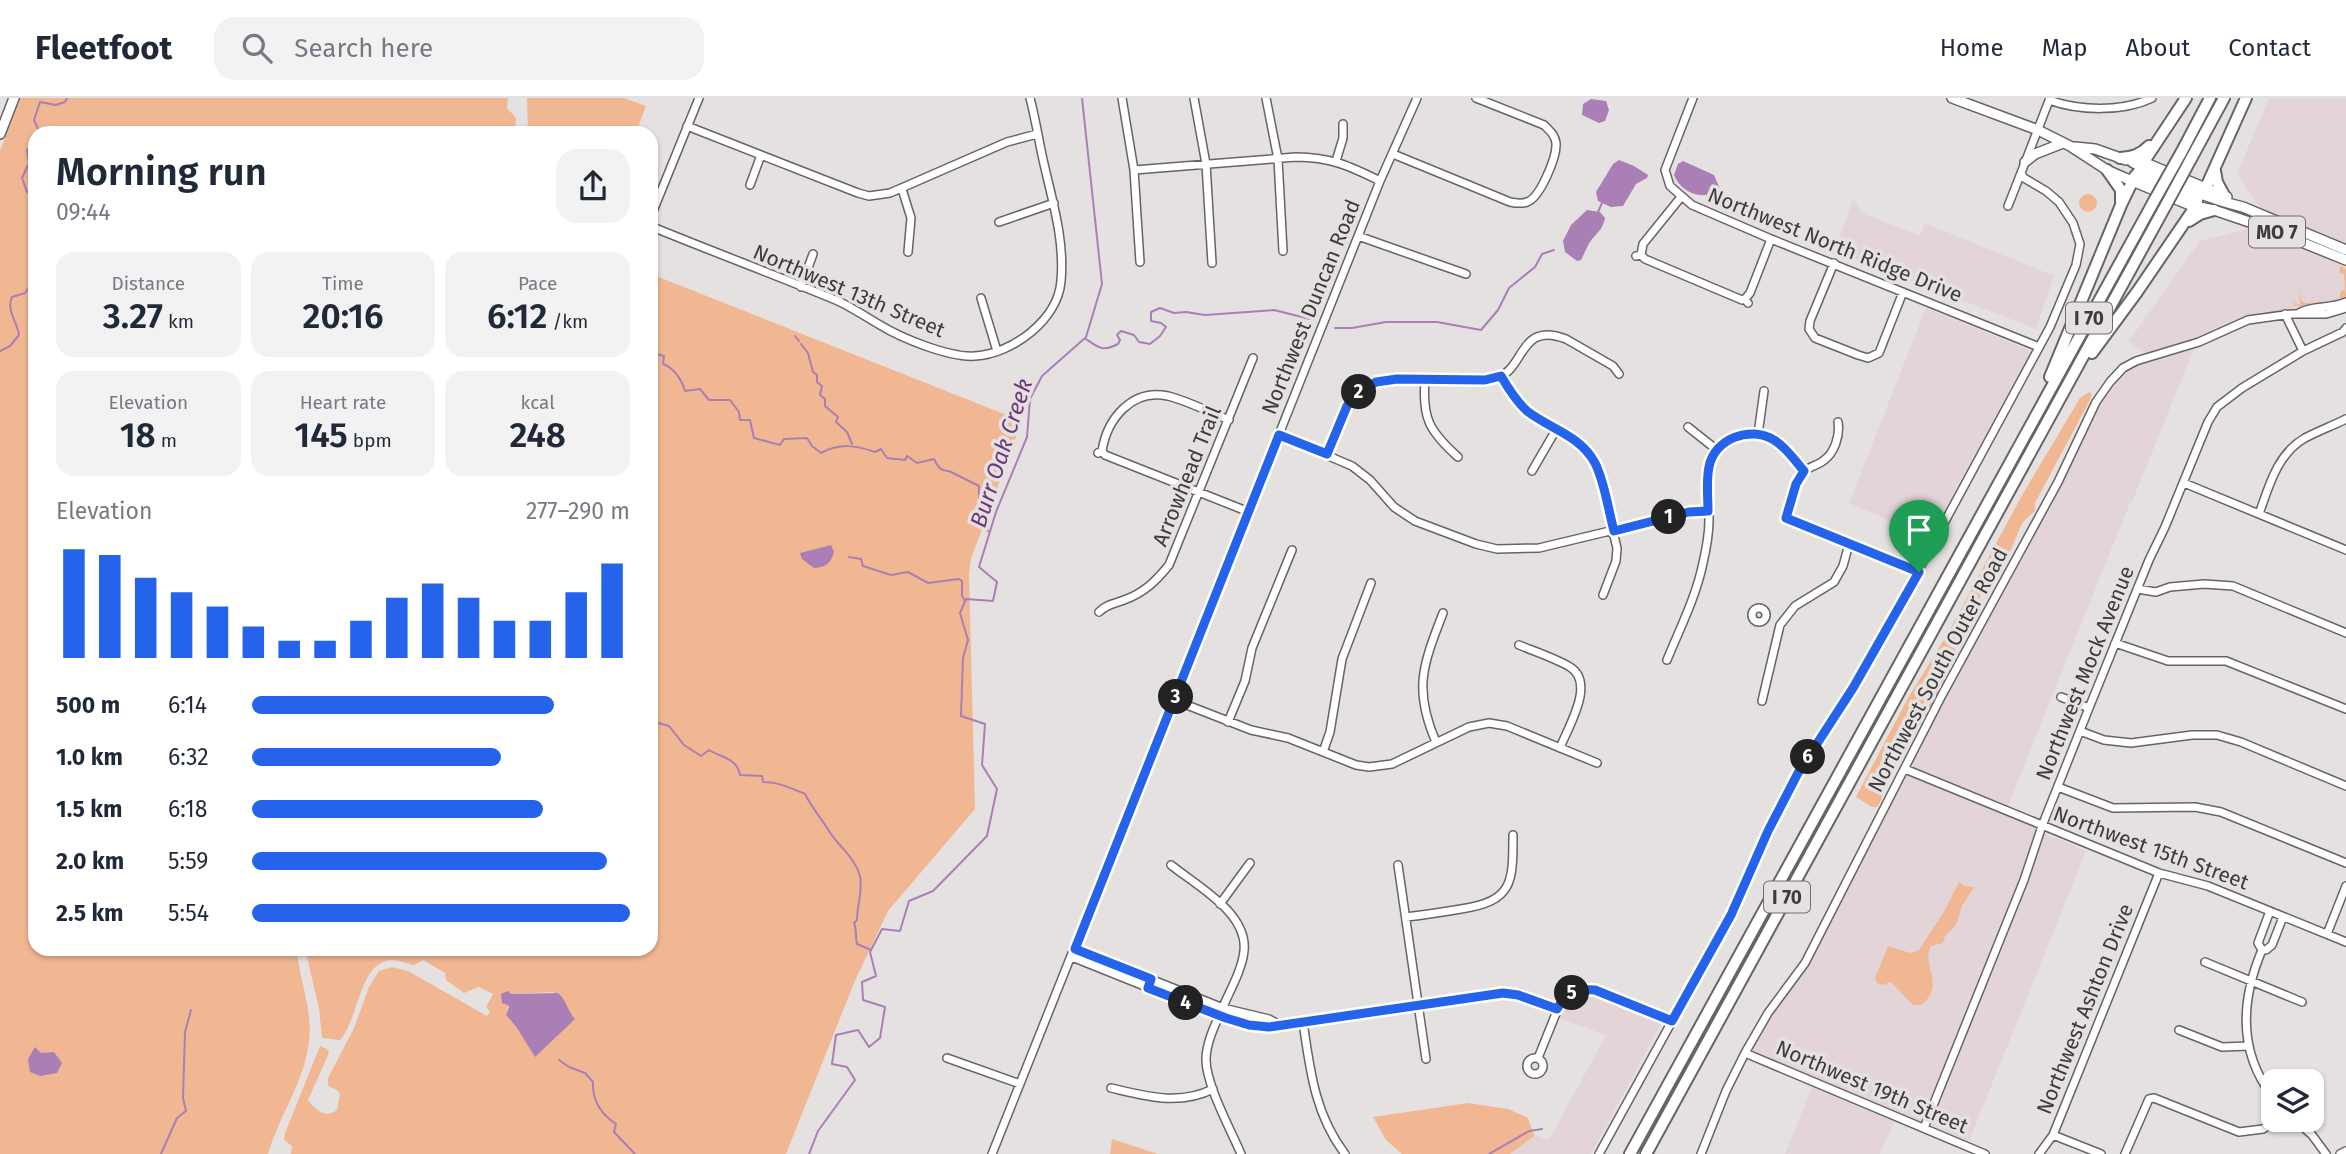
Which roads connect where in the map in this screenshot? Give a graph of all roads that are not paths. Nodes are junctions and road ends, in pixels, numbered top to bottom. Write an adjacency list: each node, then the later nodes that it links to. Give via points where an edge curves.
1 (14, 98): 20 (main road)
2 (698, 98): 18 (street)
3 (1030, 98): 21 (street)
4 (1122, 98): 33 (street)
5 (1194, 98): 32 (street)
6 (1266, 98): 28 (street)
7 (1417, 98): 24 (street, Northwest Duncan Road)
8 (1476, 98): 24 (street, via 1544,125 1556,141 1541,189 1525,204)
9 (1692, 98): 42 (street, Northwest North Ridge Drive, via 1665,170 1667,181)
10 (1952, 98): 19 (main road, MO 7)
11 (2152, 98): 16 (street, via 2127,106 2090,108)
12 (2186, 98): 22 (highway)
13 (2210, 98): 26 (highway, I 70)
14 (2224, 98): 26 (highway, I 70)
15 (2246, 98): 35 (highway)
16 (2050, 99): 19 (street)
17 (1343, 124): 30 (street)
18 (687, 127): 25 (street); 44 (street)
19 (2038, 130): 23 (main road, MO 7); 31 (street)
20 (0, 134)
21 (1038, 134): 40 (street, via 1007,142); 45 (street)
22 (2157, 142): 27 (highway, via 2133,157); 36 (highway)
23 (2066, 144): 27 (main road, MO 7); 29 (main road, MO 7); 31 (main road)
24 (1393, 154): 38 (street, Northwest Duncan Road)
25 (761, 155): 39 (street); 40 (street, via 858,193 880,195)
26 (2186, 155): 79 (highway, I 70, bridge, via 2166,205); 87 (highway, I 70, bridge, via 2154,201)
27 (2120, 158): 36 (main road, MO 7)
28 (1278, 159): 30 (street); 32 (street); 56 (street)
29 (2091, 159): 34 (main road, MO 7); 36 (main road, MO 7)
30 (1336, 160): 38 (street)
31 (2025, 162): 37 (street)
32 (1206, 164): 33 (street); 61 (street)
33 (1135, 170): 60 (street)
34 (2107, 170): 36 (main road, MO 7); 46 (highway, via 2121,190)
35 (2215, 171): 41 (highway); 43 (highway)
36 (2140, 172): 41 (main road, MO 7); 41 (main road, MO 7); 46 (highway)
37 (2021, 173): 47 (street); 72 (street, via 2059,202 2080,244 2076,265)
38 (1380, 181): 53 (street, Northwest Duncan Road)
39 (750, 185)
40 (902, 189): 57 (street, via 911,218)
41 (2198, 196): 43 (main road, MO 7); 48 (main road, MO 7); 49 (main road, MO 7); 51 (highway)
42 (1681, 197): 54 (street, Northwest North Ridge Drive, via 1700,210); 54 (street, via 1638,256 1746,301)
43 (2225, 197): 48 (main road, MO 7)
44 (658, 199)
45 (1054, 203): 50 (street); 73 (street, via 1061,280 1053,309 1027,335)
46 (2121, 205): 87 (highway)
47 (2008, 206)
48 (2243, 207): 55 (main road, MO 7)
49 (2214, 210): 51 (highway); 59 (main road, MO 7)
50 (999, 222)
51 (2181, 227): 79 (highway)
52 (658, 230): 64 (street, Northwest 13th Street)
53 (1358, 236): 63 (street); 88 (street, Northwest Duncan Road)
54 (1771, 239): 62 (street, Northwest North Ridge Drive)
55 (2346, 250)
56 (1283, 251)
57 (908, 252)
58 (813, 254): 64 (street)
59 (2346, 260)
60 (1140, 262)
61 (1212, 263)
62 (1834, 263): 65 (street, Northwest North Ridge Drive); 65 (street, via 1810,321 1815,338 1868,359 1874,357)
63 (1466, 274)
64 (801, 287): 73 (street, Northwest 13th Street, via 939,351 976,356)
65 (1903, 292): 72 (street, Northwest North Ridge Drive)
66 (981, 298): 73 (street)
67 (2346, 302): 69 (street, Northwest South Outer Road)
68 (2346, 308): 69 (street, Northwest South Outer Road, via 2326,314)
69 (2298, 313): 70 (street, Northwest South Outer Road)
70 (2285, 314): 74 (street); 126 (street, Northwest South Outer Road, via 2248,320 2200,342 2136,361 2110,382 2095,402 2058,482)
71 (2346, 328): 74 (street, Northwest Mock Avenue)
72 (2039, 346): 103 (street)
73 (998, 351)
74 (2303, 351): 94 (street, Northwest Mock Avenue, via 2217,407)
75 (1253, 358): 82 (street, Arrowhead Trail)
76 (1619, 374): 77 (street, via 1566,339 1551,335 1528,343)
77 (1501, 376): 78 (street); 85 (street, via 1526,410)
78 (1425, 380): 90 (street, via 1386,380 1360,391 1343,414); 91 (street, via 1428,422)
79 (2069, 383): 175 (highway, I 70)
80 (1764, 391): 86 (street)
81 (2346, 419): 98 (street, via 2293,446 2277,467)
82 (1229, 420): 95 (street, Arrowhead Trail); 95 (street, via 1169,397 1150,395 1136,398 1111,422 1100,452)
83 (1838, 422): 93 (street, via 1832,451)
84 (1688, 427): 89 (street)
85 (1557, 428): 92 (street); 99 (street, via 1582,446 1595,463)
86 (1758, 434): 89 (street, via 1737,436); 93 (street, via 1776,441)
87 (2025, 434): 174 (highway, I 70)
88 (1279, 435): 90 (street); 97 (street, Northwest Duncan Road)
89 (1717, 450): 96 (street, via 1708,471)
90 (1327, 454): 99 (street, via 1360,471 1394,507 1415,520 1476,544 1529,550)
91 (1458, 457)
92 (1532, 471)
93 (1804, 471): 100 (street, via 1786,518)
94 (2184, 483): 98 (street); 105 (street, Northwest Mock Avenue)
95 (1199, 494): 97 (street); 107 (street, Arrowhead Trail, via 1175,554 1157,581)
96 (1708, 511): 99 (street); 114 (street, via 1701,575)
97 (1248, 512): 116 (street, Northwest Duncan Road)
98 (2259, 514): 102 (street)
99 (1614, 531): 106 (street, via 1615,561)
100 (1849, 544): 103 (street); 110 (street, via 1834,582 1795,606)
101 (1292, 550): 120 (street)
102 (2346, 550)
103 (1919, 572): 153 (street, via 1798,773 1731,915)
104 (1371, 583): 124 (street, via 1342,659)
105 (2137, 589): 111 (street, via 2156,592 2204,584 2233,586); 112 (street, Northwest Mock Avenue)
106 (1604, 595)
107 (1099, 612)
108 (1443, 613): 122 (street, via 1422,682 1424,710)
109 (1765, 618): 110 (street)
110 (1780, 625): 117 (street)
111 (2346, 633)
112 (2115, 643): 118 (street, Northwest Mock Avenue); 119 (street, via 2168,661 2226,661)
113 (1520, 645): 123 (street, via 1574,669 1581,681 1581,697)
114 (1667, 660)
115 (2061, 696): 118 (street)
116 (1174, 700): 120 (street); 143 (street, Northwest Duncan Road)
117 (1762, 701)
118 (2089, 708): 121 (street, Northwest Mock Avenue)
119 (2346, 709)
120 (1228, 722): 124 (street)
121 (2080, 731): 127 (street, via 2131,743 2217,735); 128 (street, Northwest Mock Avenue)
122 (1436, 742): 123 (street, via 1489,723); 124 (street, via 1380,766 1356,765)
123 (1560, 748): 125 (street)
124 (1323, 752)
125 (1597, 763)
126 (1905, 769): 129 (street, Northwest 15th Street); 157 (street, Northwest South Outer Road, via 1805,963)
127 (2346, 786)
128 (2058, 787): 129 (street, Northwest Mock Avenue); 132 (street, via 2113,808 2195,807 2221,812)
129 (2042, 826): 135 (street, Northwest 15th Street); 165 (street, Northwest Mock Avenue)
130 (1513, 835): 139 (street, via 1511,872 1497,899 1483,906)
131 (1250, 863): 137 (street)
132 (2346, 863)
133 (1398, 864): 139 (street)
134 (1171, 865): 137 (street)
135 (2159, 873): 138 (street, Northwest 15th Street, via 2208,886); 168 (street, Northwest Ashton Drive)
136 (2346, 886): 141 (street)
137 (1220, 904): 152 (street, via 1234,916 1244,941 1242,960)
138 (2270, 911): 140 (street, Northwest 15th Street); 144 (street, via 2258,943)
139 (1406, 917): 150 (street)
140 (2283, 917): 141 (street, Northwest 15th Street); 144 (street, via 2272,945)
141 (2327, 934): 142 (street, Northwest 15th Street)
142 (2346, 942)
143 (1075, 949): 145 (street, Northwest Duncan Road); 148 (street)
144 (2262, 950): 147 (street)
145 (1072, 957): 148 (street); 162 (street, Northwest Duncan Road)
146 (2205, 962): 147 (street)
147 (2251, 982): 149 (street); 156 (street, via 2246,1022)
148 (1150, 983): 152 (street)
149 (2302, 1002)
150 (1418, 1005): 151 (street, via 1511,993); 154 (street); 160 (street)
151 (1557, 1009): 153 (street, via 1569,994 1595,990); 159 (street)
152 (1221, 1012): 154 (street, via 1279,1024); 164 (street, via 1207,1049)
153 (1672, 1021): 173 (street)
154 (1303, 1023): 172 (street, via 1319,1107)
155 (2179, 1030): 156 (street, via 2222,1047)
156 (2249, 1046): 161 (street)
157 (1745, 1053): 165 (street, Northwest 19th Street); 176 (street, Northwest South Outer Road)
158 (947, 1058): 162 (street)
159 (1538, 1058)
160 (1426, 1059)
161 (2261, 1078)
162 (1020, 1084): 170 (street, Northwest Duncan Road)
163 (1111, 1088): 164 (street, via 1169,1099)
164 (1213, 1090): 171 (street)
165 (1924, 1128): 177 (street, Northwest 19th Street)
166 (2261, 1129): 180 (street, via 2237,1132 2149,1098)
167 (2309, 1132): 181 (street)
168 (2053, 1135): 178 (street, Northwest Ashton Drive); 179 (street)
169 (2346, 1151): 182 (street)
170 (992, 1154)
171 (1241, 1154)
172 (1345, 1154)
173 (1600, 1154)
174 (1630, 1154)
175 (1646, 1154)
176 (1701, 1154)
177 (1985, 1154)
178 (2039, 1154)
179 (2101, 1154)
180 (2125, 1154)
181 (2326, 1154)
182 (2340, 1154)

